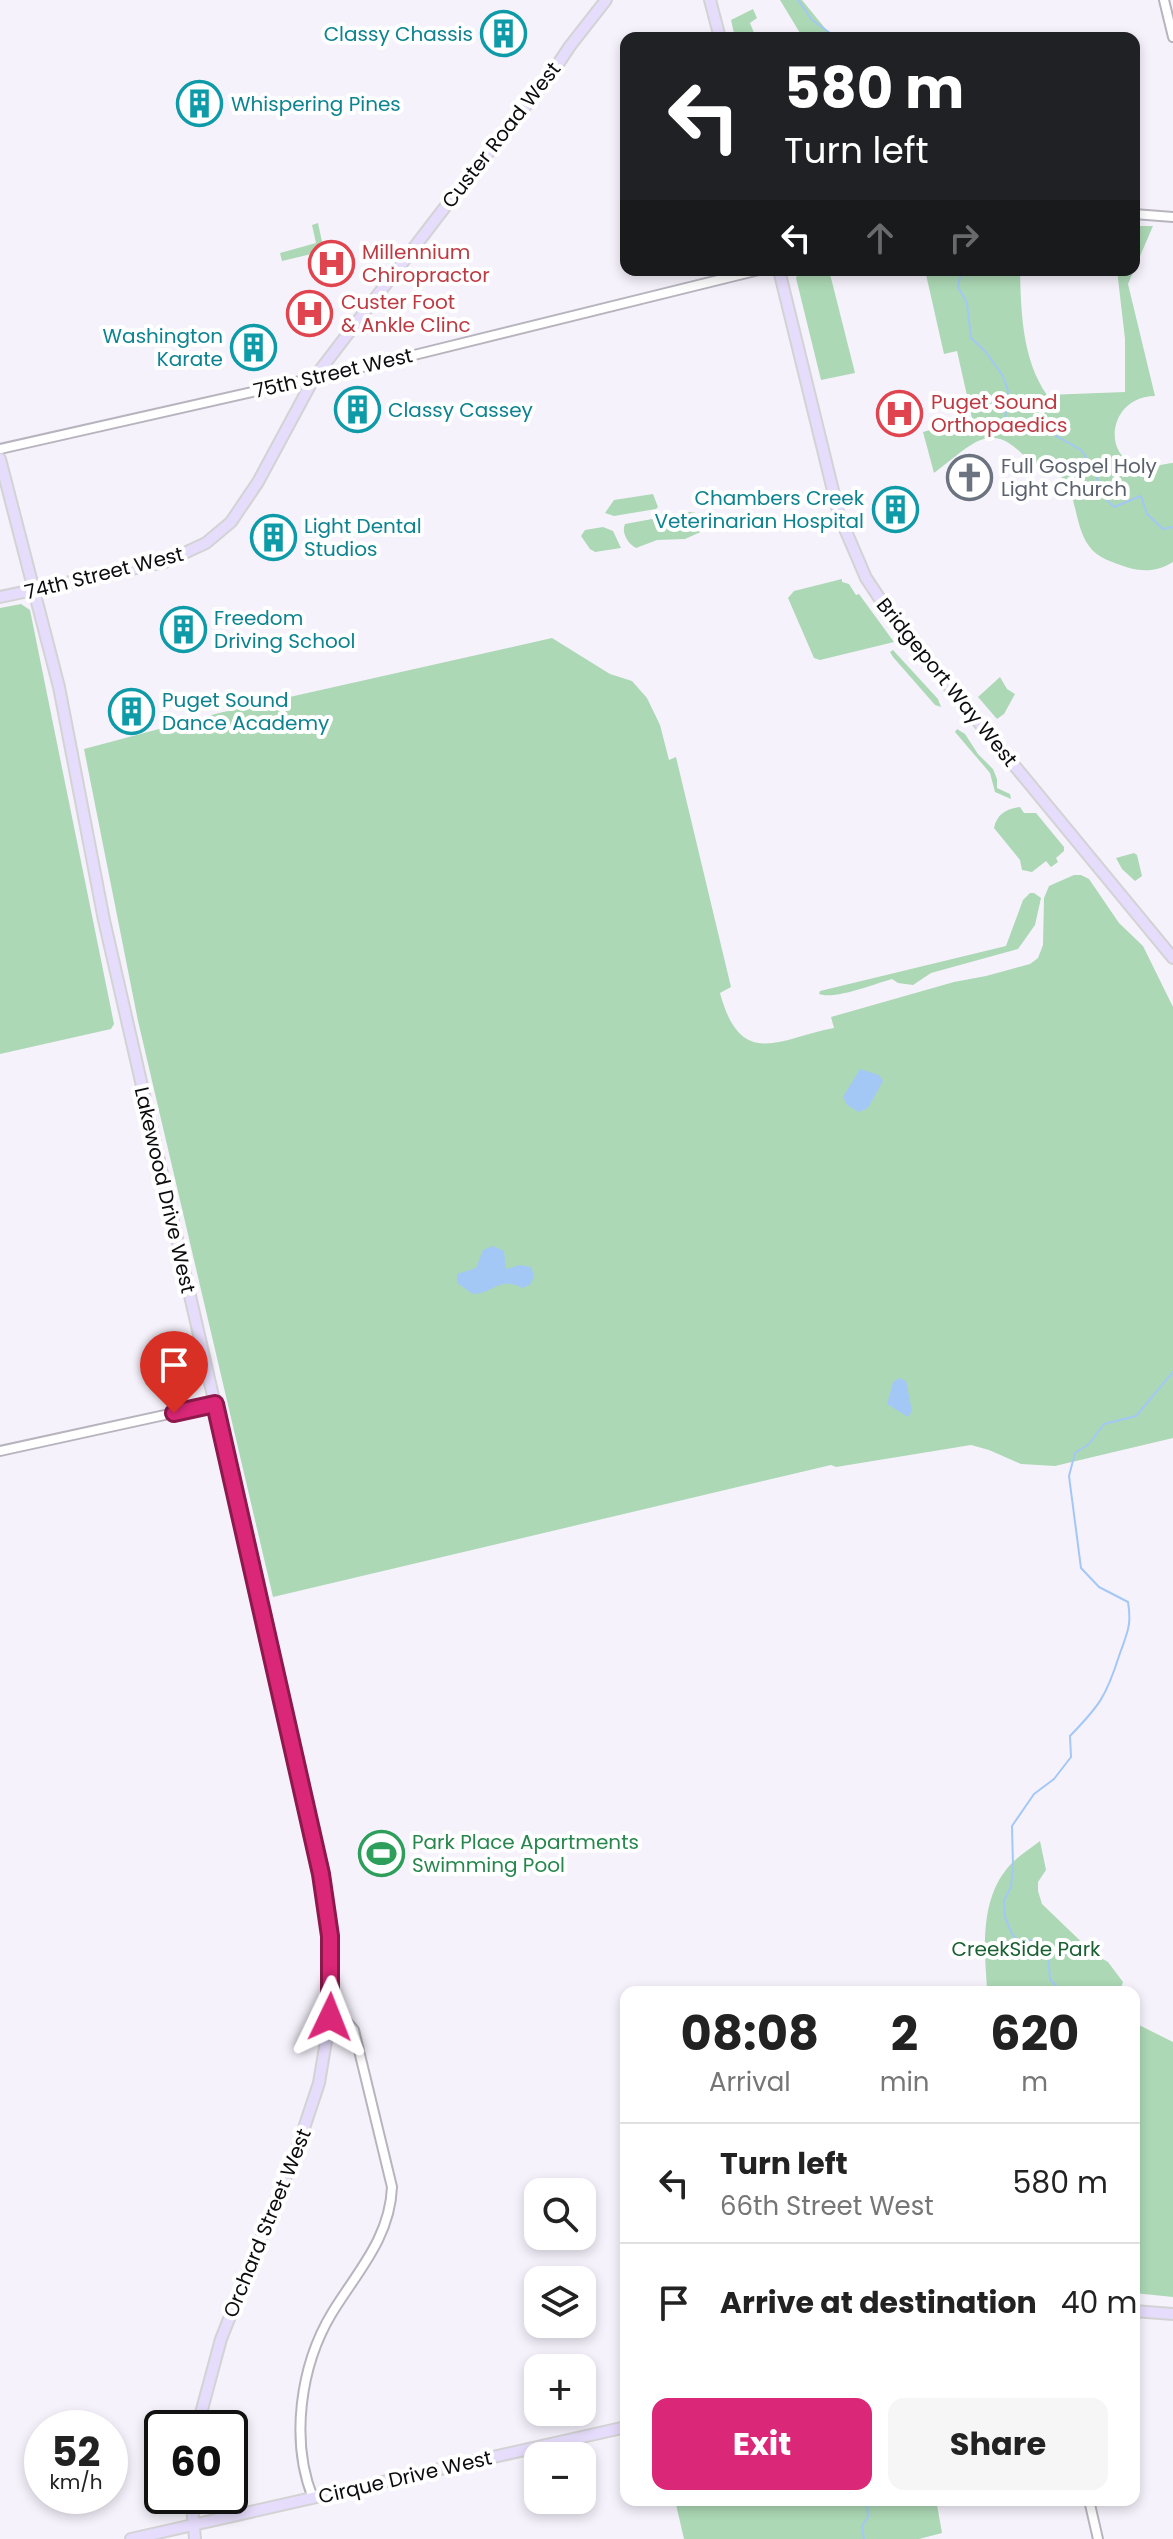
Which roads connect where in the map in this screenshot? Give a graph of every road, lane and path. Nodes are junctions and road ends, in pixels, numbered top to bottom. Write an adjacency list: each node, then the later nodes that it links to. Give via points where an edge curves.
1 (606, 0): 10 (main road, Custer Road West)
2 (710, 0): 4 (main road)
3 (1164, 0): 5 (street)
4 (718, 32)
5 (1173, 37)
6 (1140, 214): 7 (street)
7 (1173, 217)
8 (734, 276): 10 (street, 75th Street West)
9 (780, 276): 16 (main road, Bridgeport Way West, via 839,515 866,578 892,617)
10 (314, 378): 11 (street, 75th Street West); 13 (main road, Custer Road West, via 242,508)
11 (0, 449)
12 (0, 459): 14 (main road, Lakewood Drive West)
13 (206, 543): 14 (main road, 74th Street West, via 165,562)
14 (36, 590): 15 (main road, 74th Street West); 17 (main road, Lakewood Drive West, via 104,920)
15 (0, 597)
16 (1173, 958)
17 (215, 1404): 18 (street); 19 (main road, Lakewood Drive West, via 321,1874 330,1936)
18 (0, 1451)
19 (330, 2017): 22 (main road, Orchard Street West, via 312,2107 221,2339); 24 (street, via 346,2021 354,2030 392,2187 383,2235 328,2320 307,2377 301,2432)
20 (1140, 2308): 21 (main road)
21 (1173, 2311)
22 (202, 2410)
23 (620, 2426): 24 (main road, Cirque Drive West)
24 (313, 2498): 27 (main road, Cirque Drive West)
25 (1090, 2506): 30 (street)
26 (192, 2514): 27 (main road)
27 (193, 2525): 28 (main road, Cirque Drive West); 29 (main road)
28 (131, 2539)
29 (195, 2539)
30 (1098, 2539)

